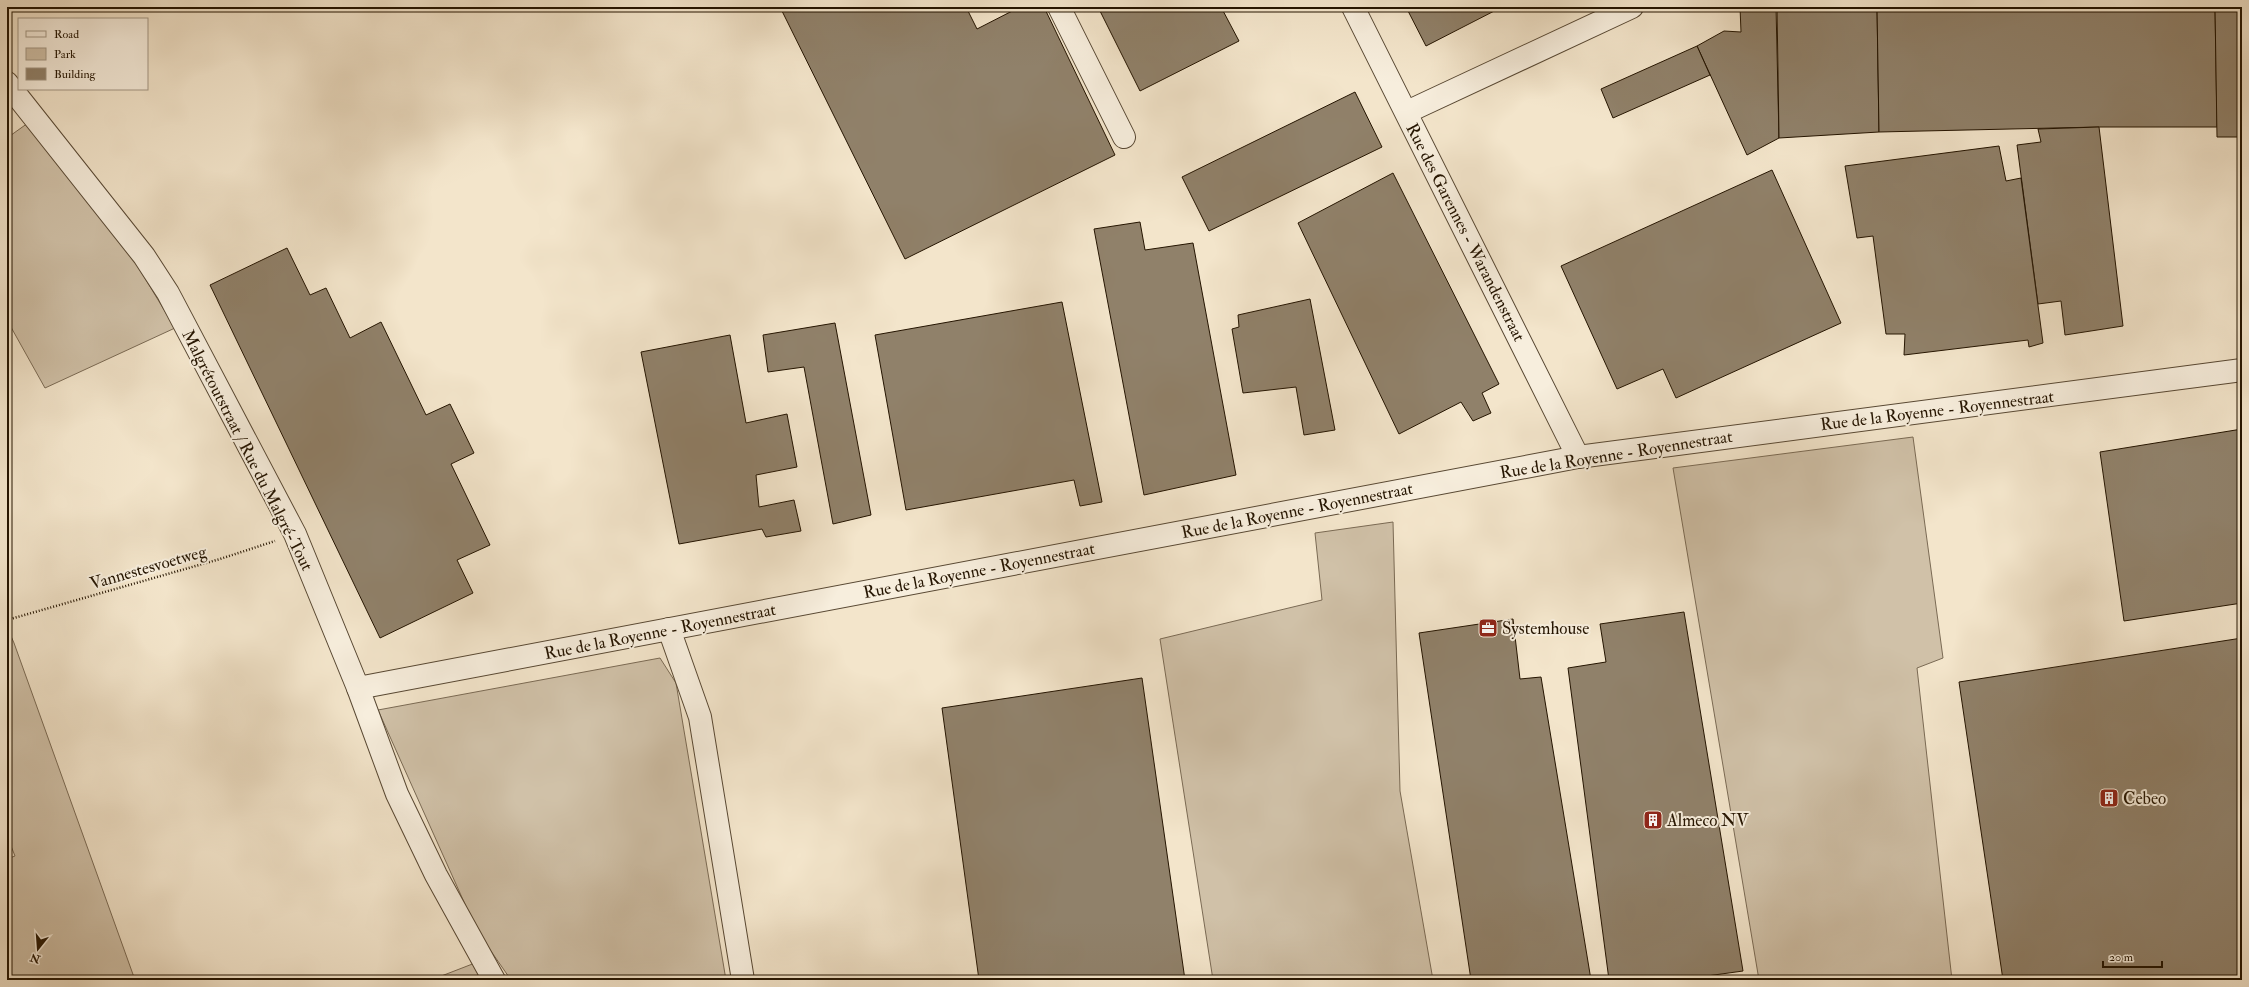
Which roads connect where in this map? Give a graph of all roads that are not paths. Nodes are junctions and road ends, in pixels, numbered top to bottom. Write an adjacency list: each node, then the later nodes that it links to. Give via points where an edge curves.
1 (1059, 7): 6 (lane)
2 (1353, 7): 5 (lane, Rue des Garennes - Warandenstraat)
3 (1632, 7): 5 (lane)
4 (7, 84): 10 (lane, Malgrétoutstraat / Rue du Malgré-Tout, via 144,256 168,293 295,534)
5 (1406, 112): 8 (lane, Rue des Garennes - Warandenstraat)
6 (1124, 137)
7 (2242, 370): 8 (lane, Rue de la Royenne - Royennestraat)
8 (1578, 456): 9 (lane, Rue de la Royenne - Royennestraat)
9 (668, 629): 10 (lane, Rue de la Royenne - Royennestraat); 12 (lane, via 700,717)
10 (358, 688): 11 (lane, Malgrétoutstraat / Rue du Malgré-Tout, via 397,794 436,875)
11 (494, 980)
12 (743, 980)

